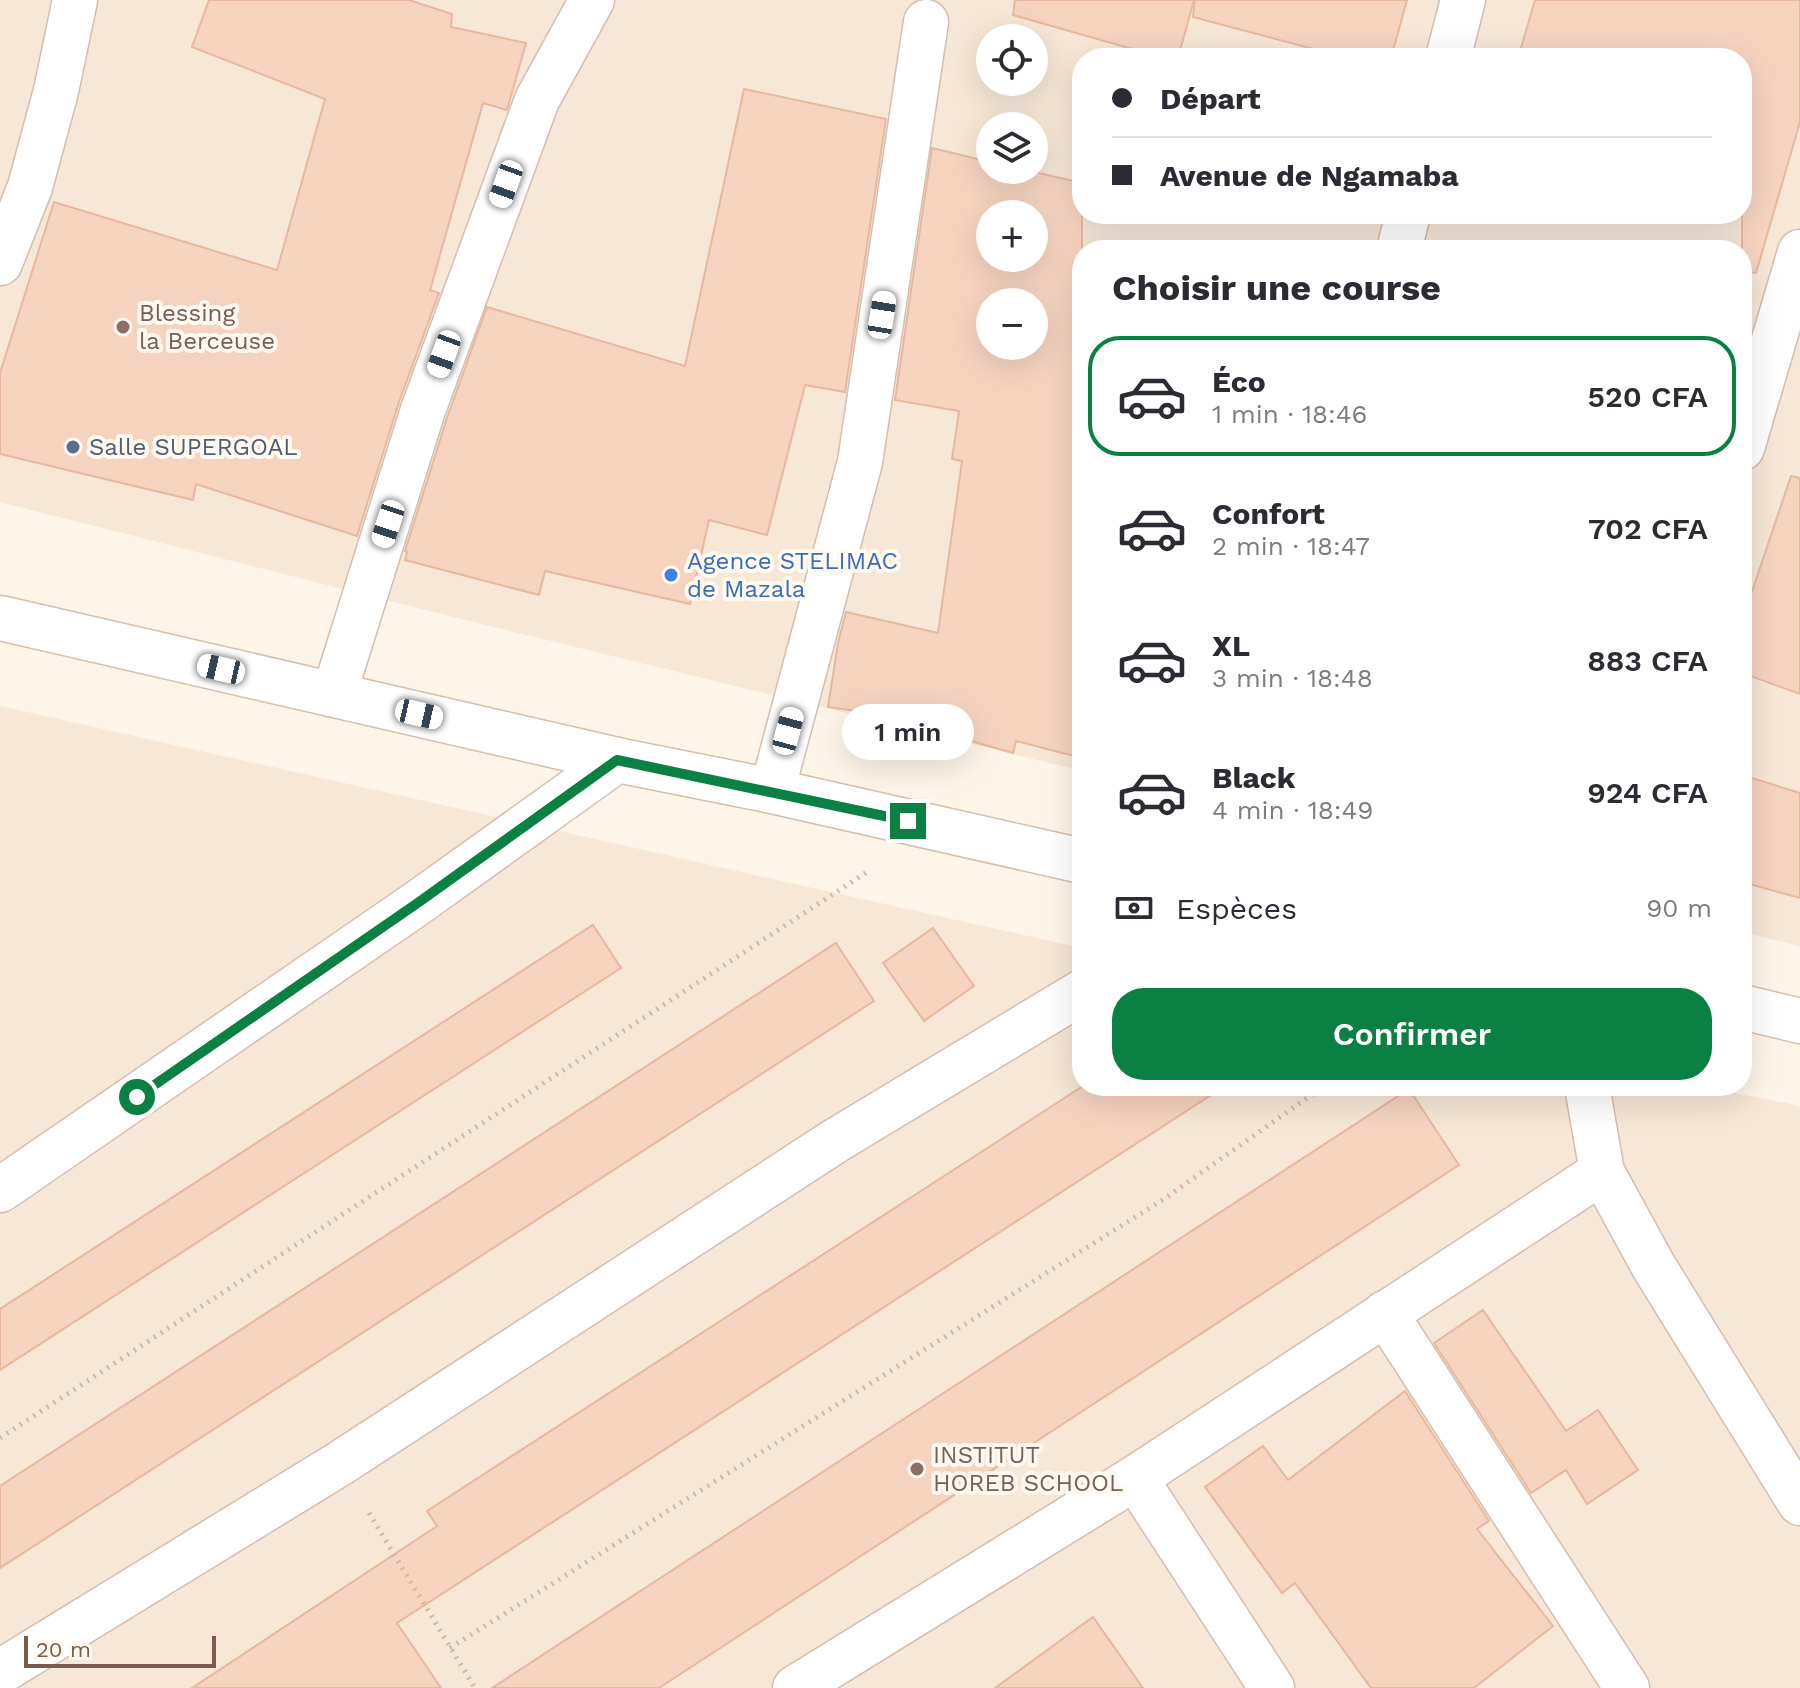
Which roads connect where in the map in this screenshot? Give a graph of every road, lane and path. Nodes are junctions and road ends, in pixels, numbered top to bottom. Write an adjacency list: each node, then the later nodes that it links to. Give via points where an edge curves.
1 (75, 0): 7 (street, via 30,187)
2 (592, 0): 10 (street, via 537,100 423,410)
3 (1463, 0): 5 (street)
4 (926, 22): 12 (street, via 860,462)
5 (1451, 48)
6 (1800, 252): 8 (street)
7 (0, 263)
8 (1752, 414)
9 (0, 618): 10 (street)
10 (334, 694): 11 (street)
11 (617, 760): 12 (street); 21 (street)
12 (772, 791): 13 (street)
13 (936, 827): 14 (street); 23 (path)
14 (1072, 859)
15 (1072, 998): 24 (street, via 835,1141)
16 (1752, 1009): 17 (street)
17 (1800, 1021)
18 (1310, 1096): 27 (path, via 1164,1199)
19 (1589, 1096): 20 (street)
20 (1602, 1172): 22 (street); 26 (street, via 1654,1267)
21 (0, 1190)
22 (1385, 1313): 25 (street); 32 (street)
23 (0, 1438)
24 (339, 1464): 27 (path); 28 (street)
25 (1135, 1478): 29 (street); 31 (street)
26 (1800, 1503)
27 (450, 1648): 30 (path)
28 (0, 1672)
29 (1269, 1687)
30 (475, 1688)
31 (795, 1688)
32 (1627, 1688)

